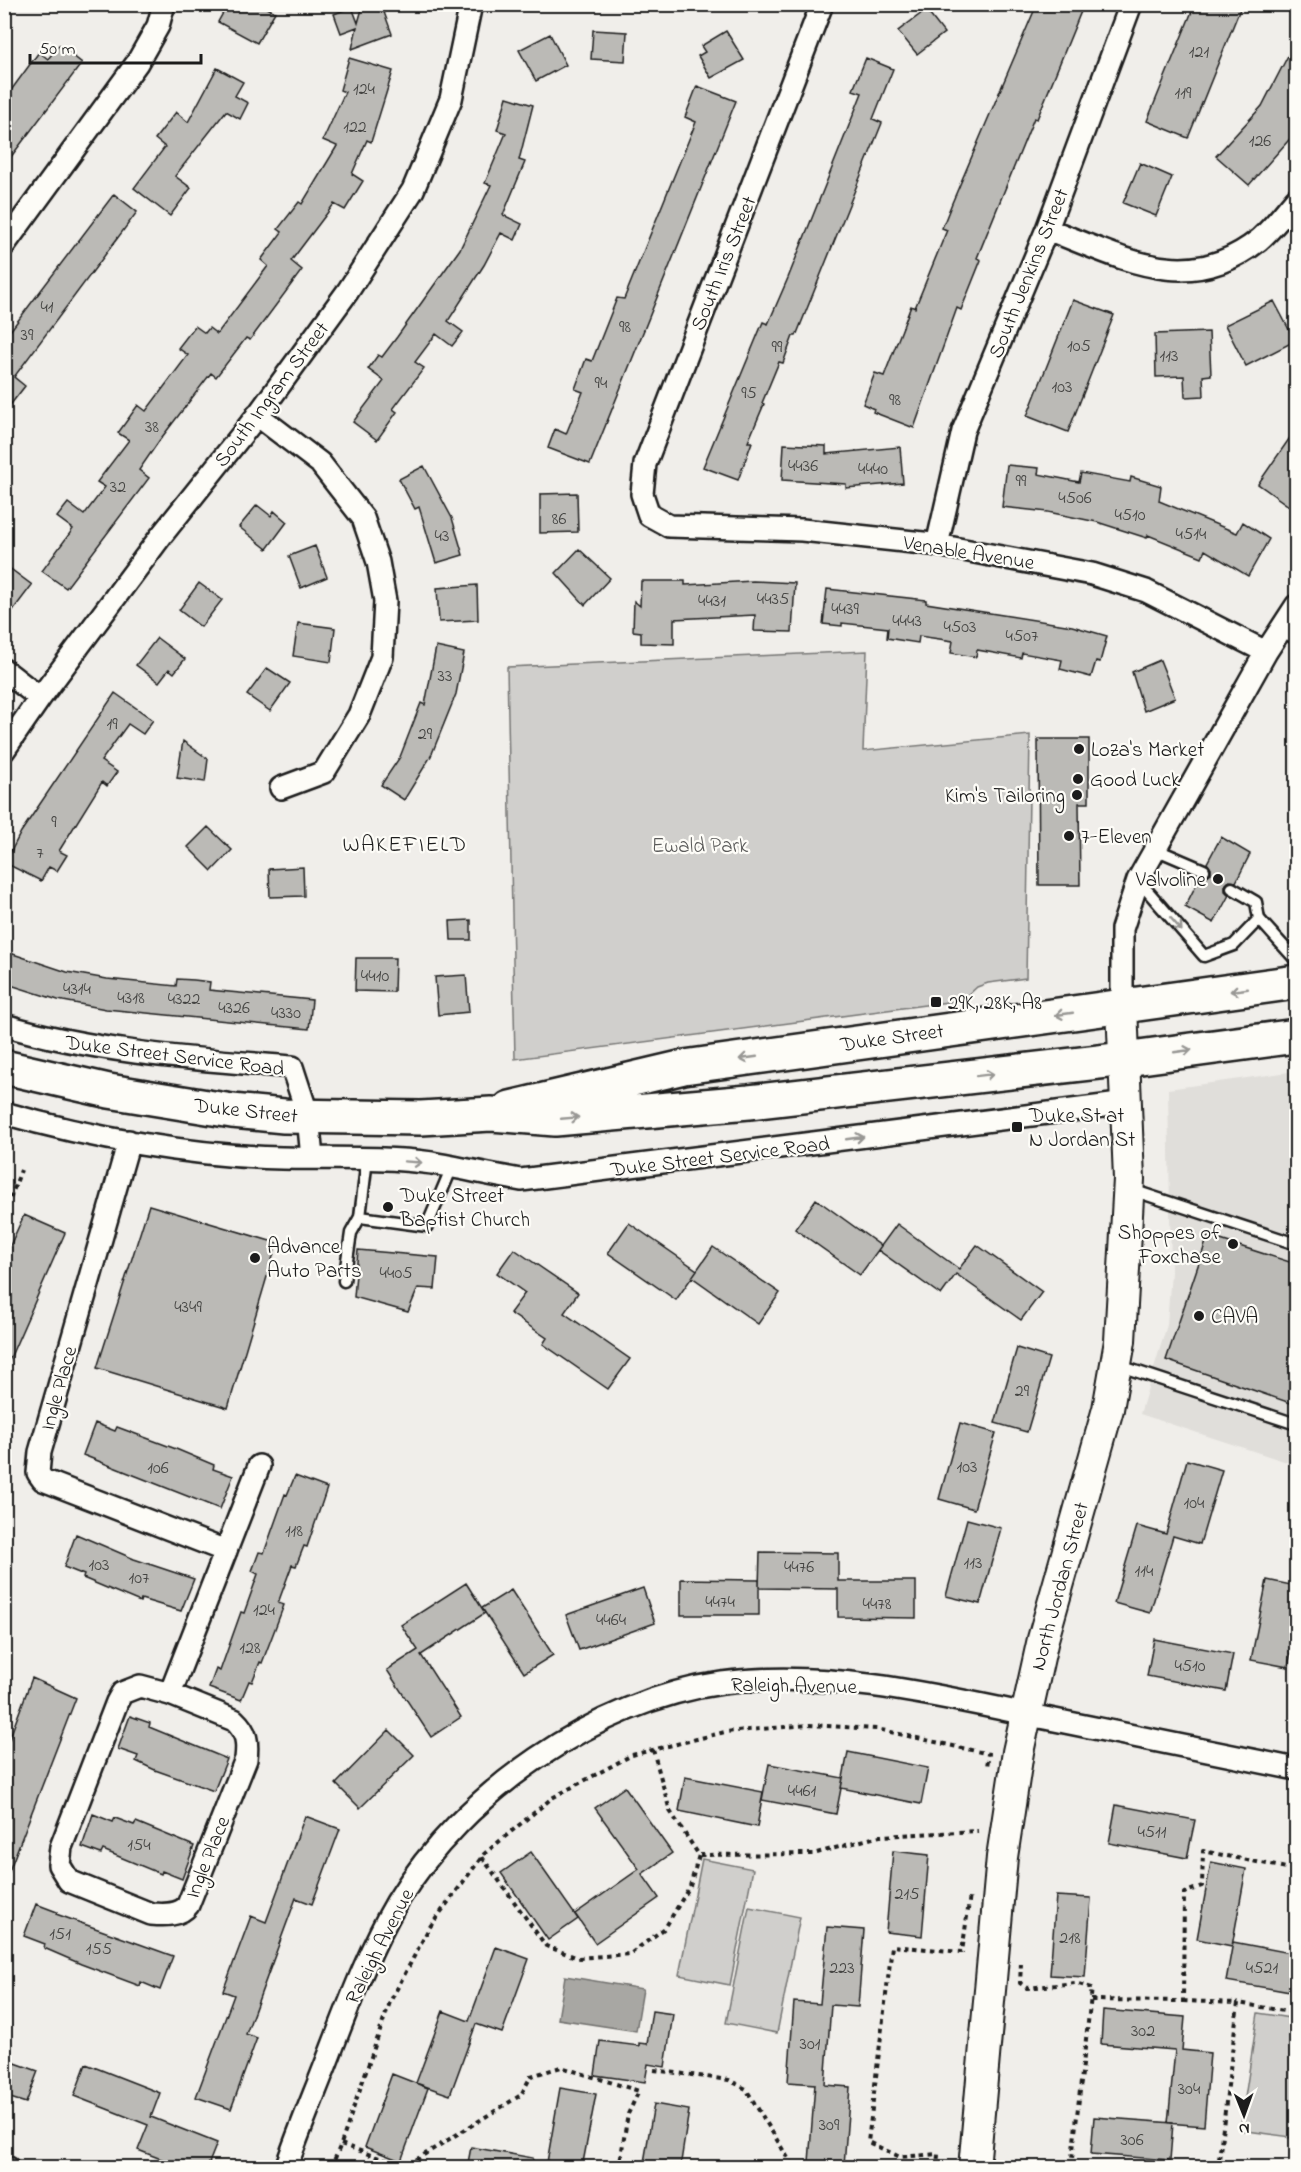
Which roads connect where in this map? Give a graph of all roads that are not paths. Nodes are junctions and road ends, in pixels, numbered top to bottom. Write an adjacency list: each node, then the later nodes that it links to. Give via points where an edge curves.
1 (164, 4): 7 (street, via 158,26 137,63)
2 (471, 4): 8 (street, South Ingram Street, via 451,99 413,190 348,291)
3 (822, 4): 9 (street, South Iris Street, via 645,464 642,494 649,515)
4 (1131, 4): 6 (street, South Jenkins Street)
5 (1296, 199): 6 (street, via 1258,241 1230,259 1202,269 1172,270 1134,262)
6 (1047, 229): 10 (street, South Jenkins Street, via 963,431)
7 (4, 245)
8 (258, 415): 15 (street, South Ingram Street, via 161,536); 17 (street, via 320,463 363,519 378,562 385,601 382,657 359,715 324,772)
9 (656, 519): 10 (street, Venable Avenue, via 669,526 802,530)
10 (937, 545): 13 (street, Venable Avenue, via 1118,582 1178,606)
11 (1296, 606): 12 (street)
12 (1289, 634): 13 (street)
13 (1266, 652): 18 (street)
14 (4, 670): 15 (street)
15 (40, 698): 16 (street, South Ingram Street)
16 (4, 750)
17 (281, 788)
18 (1155, 849): 19 (lane); 20 (street)
19 (1204, 870)
20 (1138, 880): 22 (lane, one-way to 22, via 1204,956 1234,945); 25 (street, via 1122,929)
21 (1232, 888): 22 (lane, via 1256,902)
22 (1259, 919): 23 (lane)
23 (1296, 960)
24 (1296, 982): 25 (main road, Duke Street, one-way to 25)
25 (1122, 1006): 28 (street, North Jordan Street); 32 (main road, Duke Street, one-way to 32, via 684,1067)
26 (4, 1025): 33 (street, Duke Street Service Road, via 111,1050 292,1067)
27 (1296, 1036): 28 (main road, Duke Street, one-way to 27)
28 (1125, 1059): 30 (street, North Jordan Street); 32 (main road, Duke Street, one-way to 28, via 555,1119 658,1111)
29 (4, 1067): 33 (main road, Duke Street, via 186,1104)
30 (1127, 1103): 37 (street, Duke Street Service Road, one-way to 30, via 521,1180); 38 (street, North Jordan Street)
31 (4, 1113): 34 (street, Duke Street Service Road)
32 (491, 1114): 33 (main road, Duke Street, via 421,1118)
33 (308, 1116): 35 (street, Duke Street Service Road)
34 (129, 1141): 35 (street, Duke Street Service Road, via 244,1156); 45 (street, Ingle Place, via 40,1452 38,1473 43,1480)
35 (312, 1158): 36 (street, Duke Street Service Road)
36 (367, 1159): 37 (street, Duke Street Service Road, one-way to 37); 39 (lane)
37 (452, 1167): 39 (lane, via 427,1226)
38 (1129, 1189): 40 (lane); 42 (street, North Jordan Street, via 1125,1305)
39 (360, 1217): 41 (lane, via 351,1233)
40 (1296, 1244)
41 (344, 1281)
42 (1117, 1365): 43 (lane); 47 (street, North Jordan Street)
43 (1296, 1424)
44 (259, 1467): 45 (street)
45 (226, 1551): 46 (street)
46 (170, 1694): 46 (street, Ingle Place, via 140,1686 122,1693 59,1858 62,1873 69,1881 164,1916 188,1905 247,1748 242,1727 234,1720)
47 (1026, 1714): 48 (street, Raleigh Avenue); 49 (street, Raleigh Avenue, via 955,1699 835,1682 723,1683 640,1704 561,1743 493,1790 453,1828 397,1903 361,1974); 50 (street, North Jordan Street, via 1002,1857)
48 (1296, 1768)
49 (286, 2168)
50 (974, 2168)

